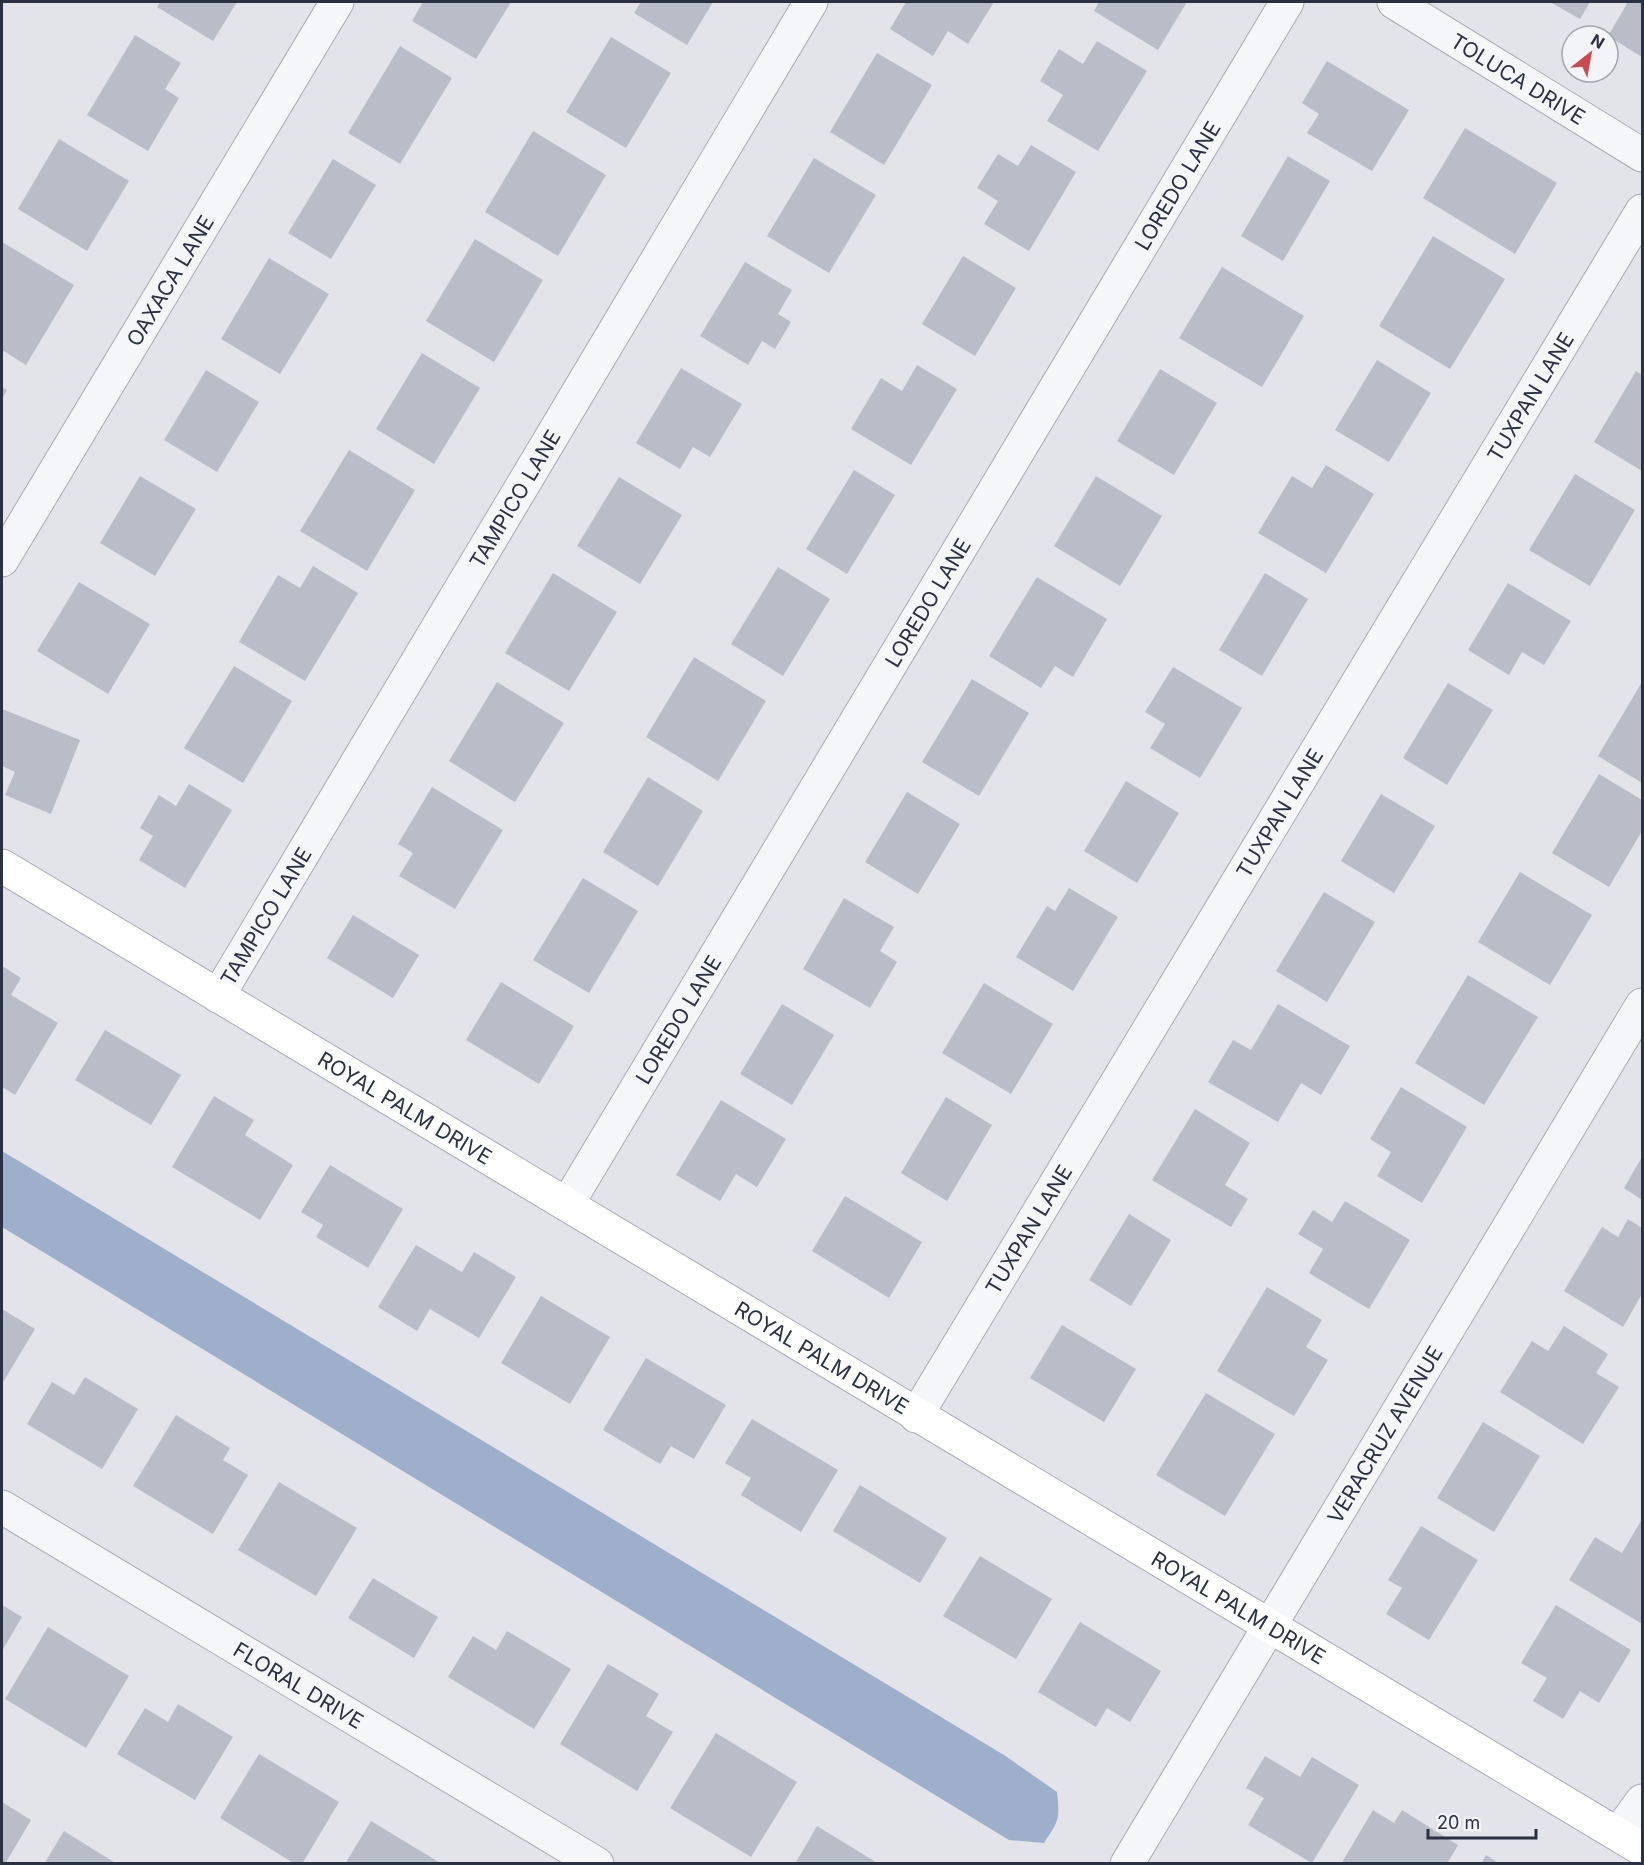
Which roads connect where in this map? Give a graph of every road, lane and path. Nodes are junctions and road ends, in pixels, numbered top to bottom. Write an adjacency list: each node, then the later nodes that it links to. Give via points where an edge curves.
1 (337, 2): 7 (street, OAXACA LANE)
2 (811, 2): 9 (street, TAMPICO LANE)
3 (1287, 2): 11 (street, LOREDO LANE)
4 (1394, 2): 5 (street, TOLUCA DRIVE)
5 (1642, 155)
6 (1642, 211): 12 (street, TUXPAN LANE)
7 (2, 560)
8 (2, 866): 9 (street, ROYAL PALM DRIVE)
9 (218, 996): 11 (street, ROYAL PALM DRIVE)
10 (1642, 1005): 14 (street, VERACRUZ AVENUE)
11 (568, 1203): 12 (street, ROYAL PALM DRIVE)
12 (916, 1416): 14 (street, ROYAL PALM DRIVE)
13 (2, 1507): 17 (street, FLORAL DRIVE)
14 (1270, 1626): 16 (street, ROYAL PALM DRIVE); 18 (street, VERACRUZ AVENUE)
15 (1642, 1801): 16 (street)
16 (1630, 1841)
17 (597, 1863)
18 (1127, 1863)

